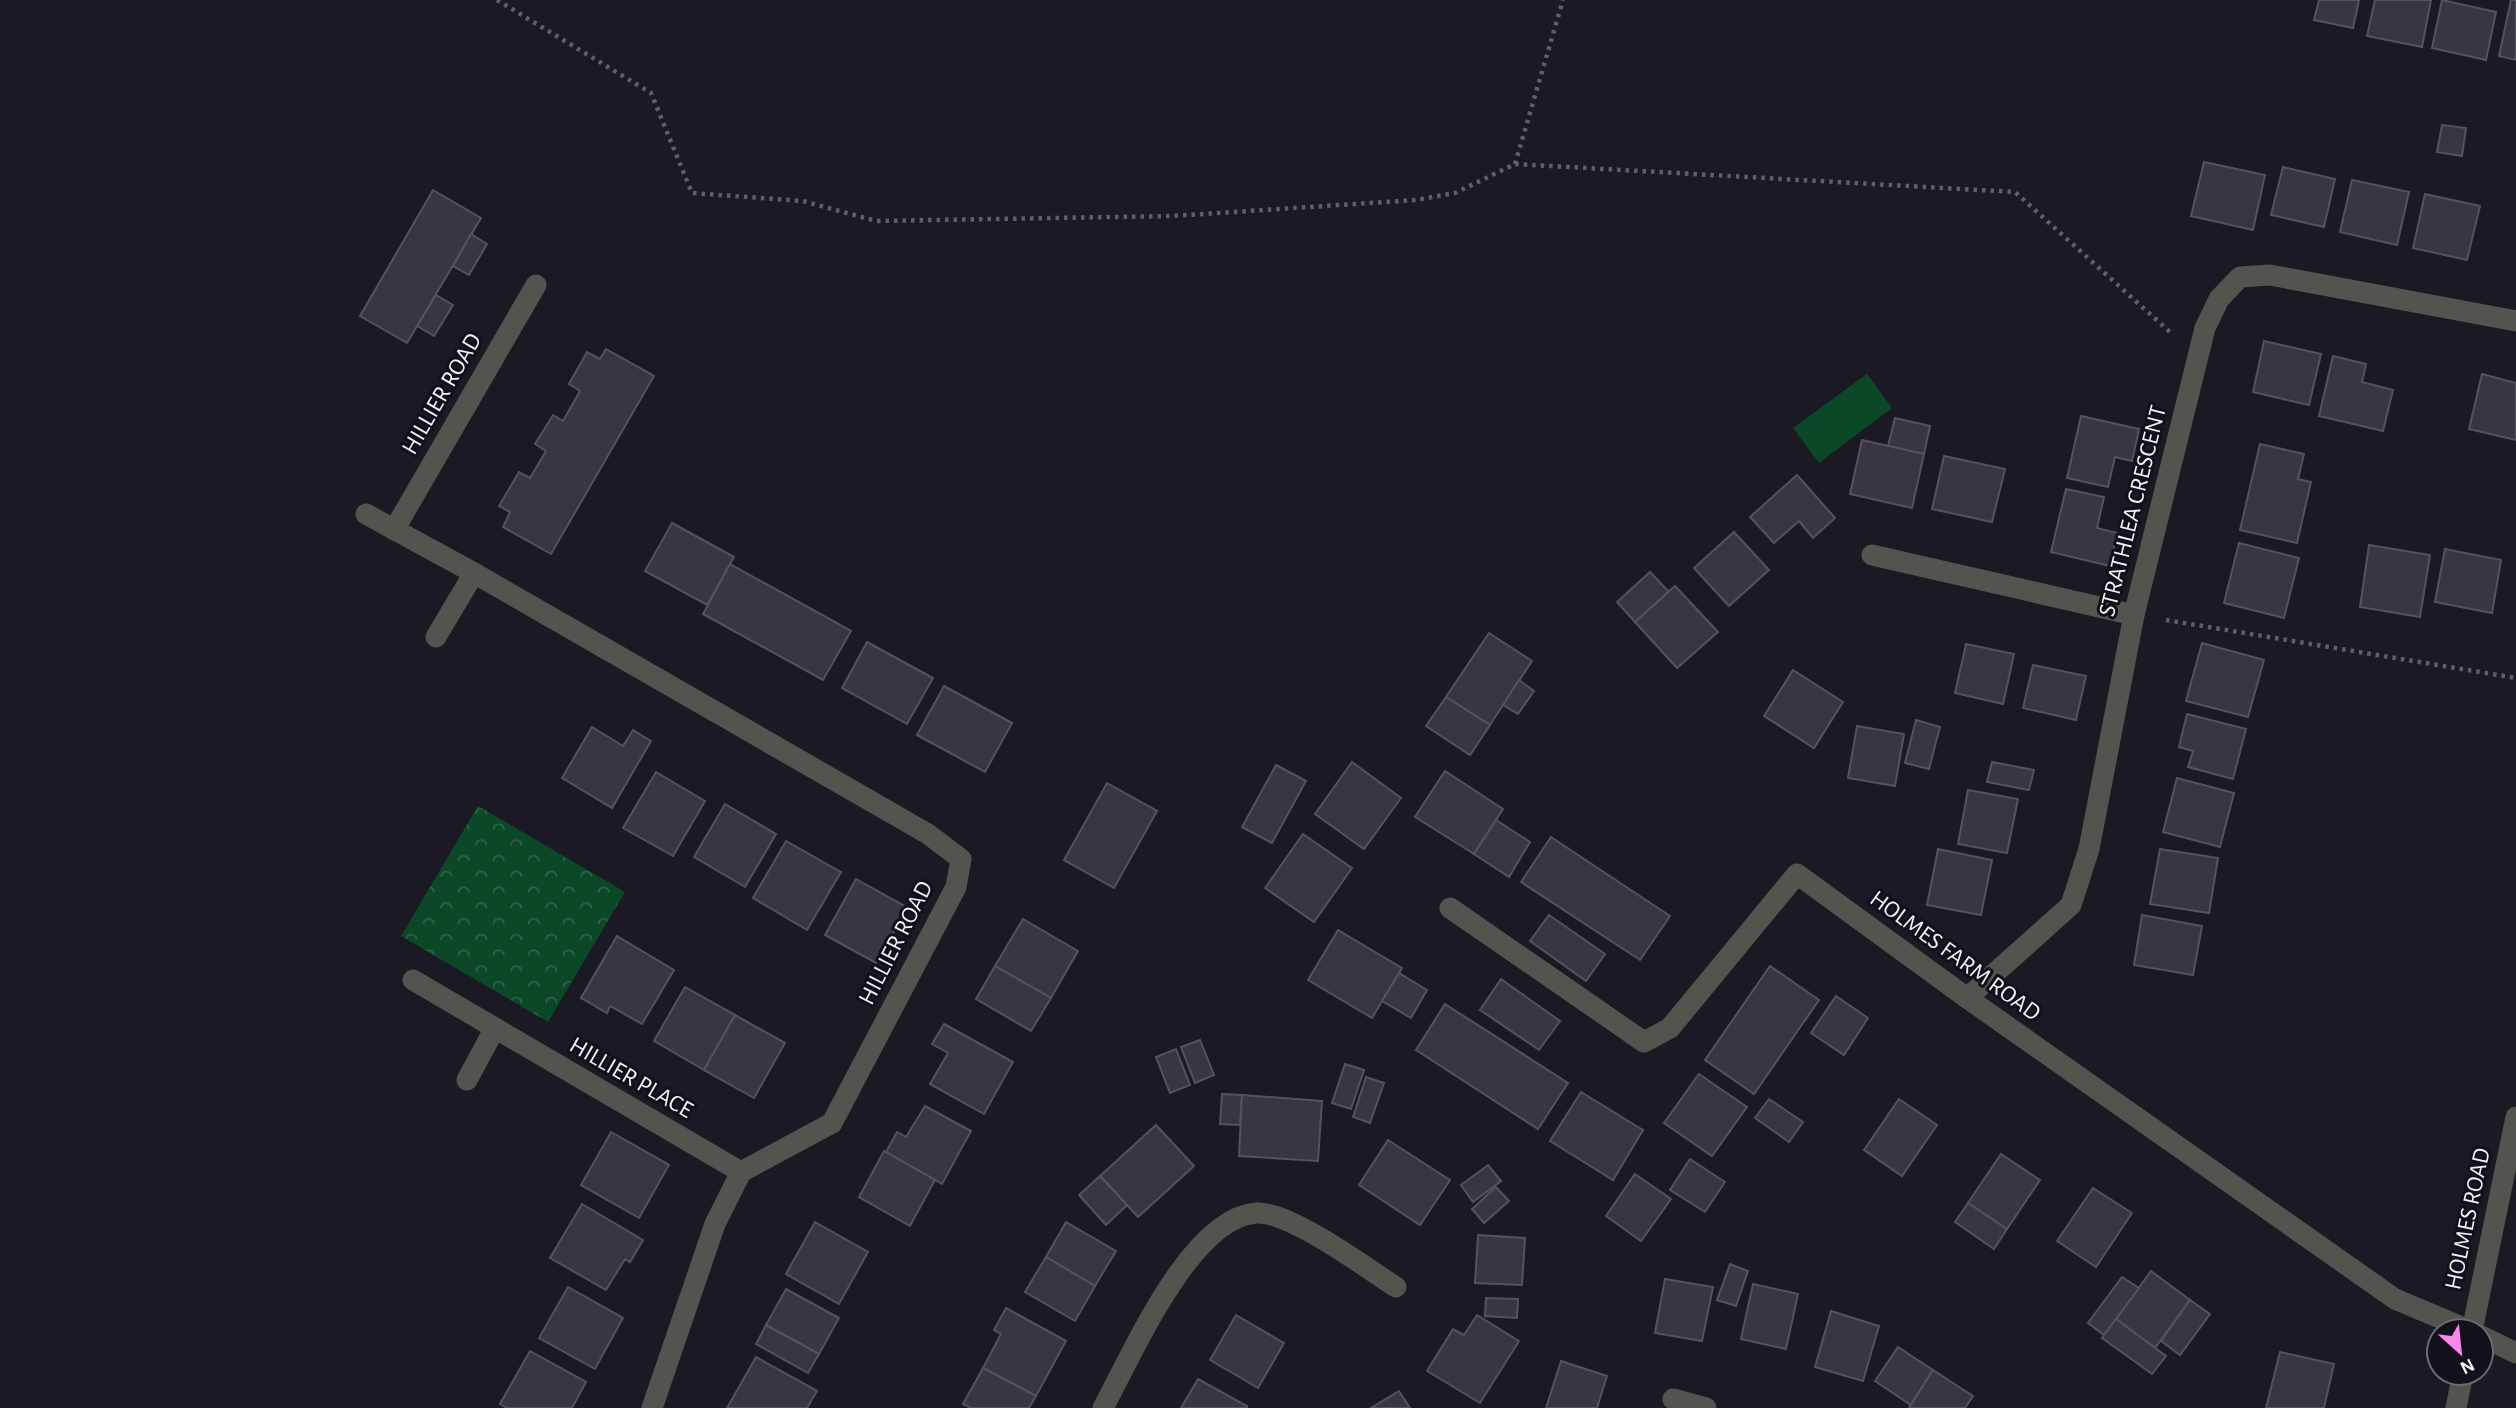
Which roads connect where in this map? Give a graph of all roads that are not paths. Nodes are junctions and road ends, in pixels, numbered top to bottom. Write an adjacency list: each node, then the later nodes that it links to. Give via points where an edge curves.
1 (536, 285): 4 (street, HILLIER ROAD)
2 (2516, 321): 7 (street, STRATHLEA CRESCENT, via 2270,275 2240,277 2219,299 2205,328)
3 (366, 514): 4 (street, HILLIER ROAD)
4 (394, 530): 6 (street, HILLIER ROAD)
5 (1872, 555): 7 (street)
6 (474, 573): 8 (street); 15 (street, HILLIER ROAD, via 928,834 961,859 956,887 832,1123)
7 (2134, 615): 11 (street, STRATHLEA CRESCENT, via 2089,849 2071,905)
8 (436, 637)
9 (1450, 908): 11 (street, HOLMES FARM ROAD, via 1644,1042 1670,1028 1797,874)
10 (412, 980): 12 (street, HILLIER PLACE)
11 (1967, 998): 17 (street, HOLMES FARM ROAD, via 2395,1298)
12 (495, 1028): 13 (street); 15 (street, HILLIER PLACE)
13 (467, 1080)
14 (2516, 1117): 18 (street, HOLMES ROAD)
15 (741, 1172): 23 (street, via 715,1224)
16 (1396, 1287): 24 (street, via 1295,1223 1256,1213 1217,1228 1182,1265)
17 (2439, 1317)
18 (2474, 1317)
19 (2495, 1343): 20 (street)
20 (2516, 1353)
21 (2460, 1387): 26 (street)
22 (1673, 1399): 25 (street)
23 (652, 1408)
24 (1103, 1408)
25 (1706, 1408)
26 (2456, 1408)

